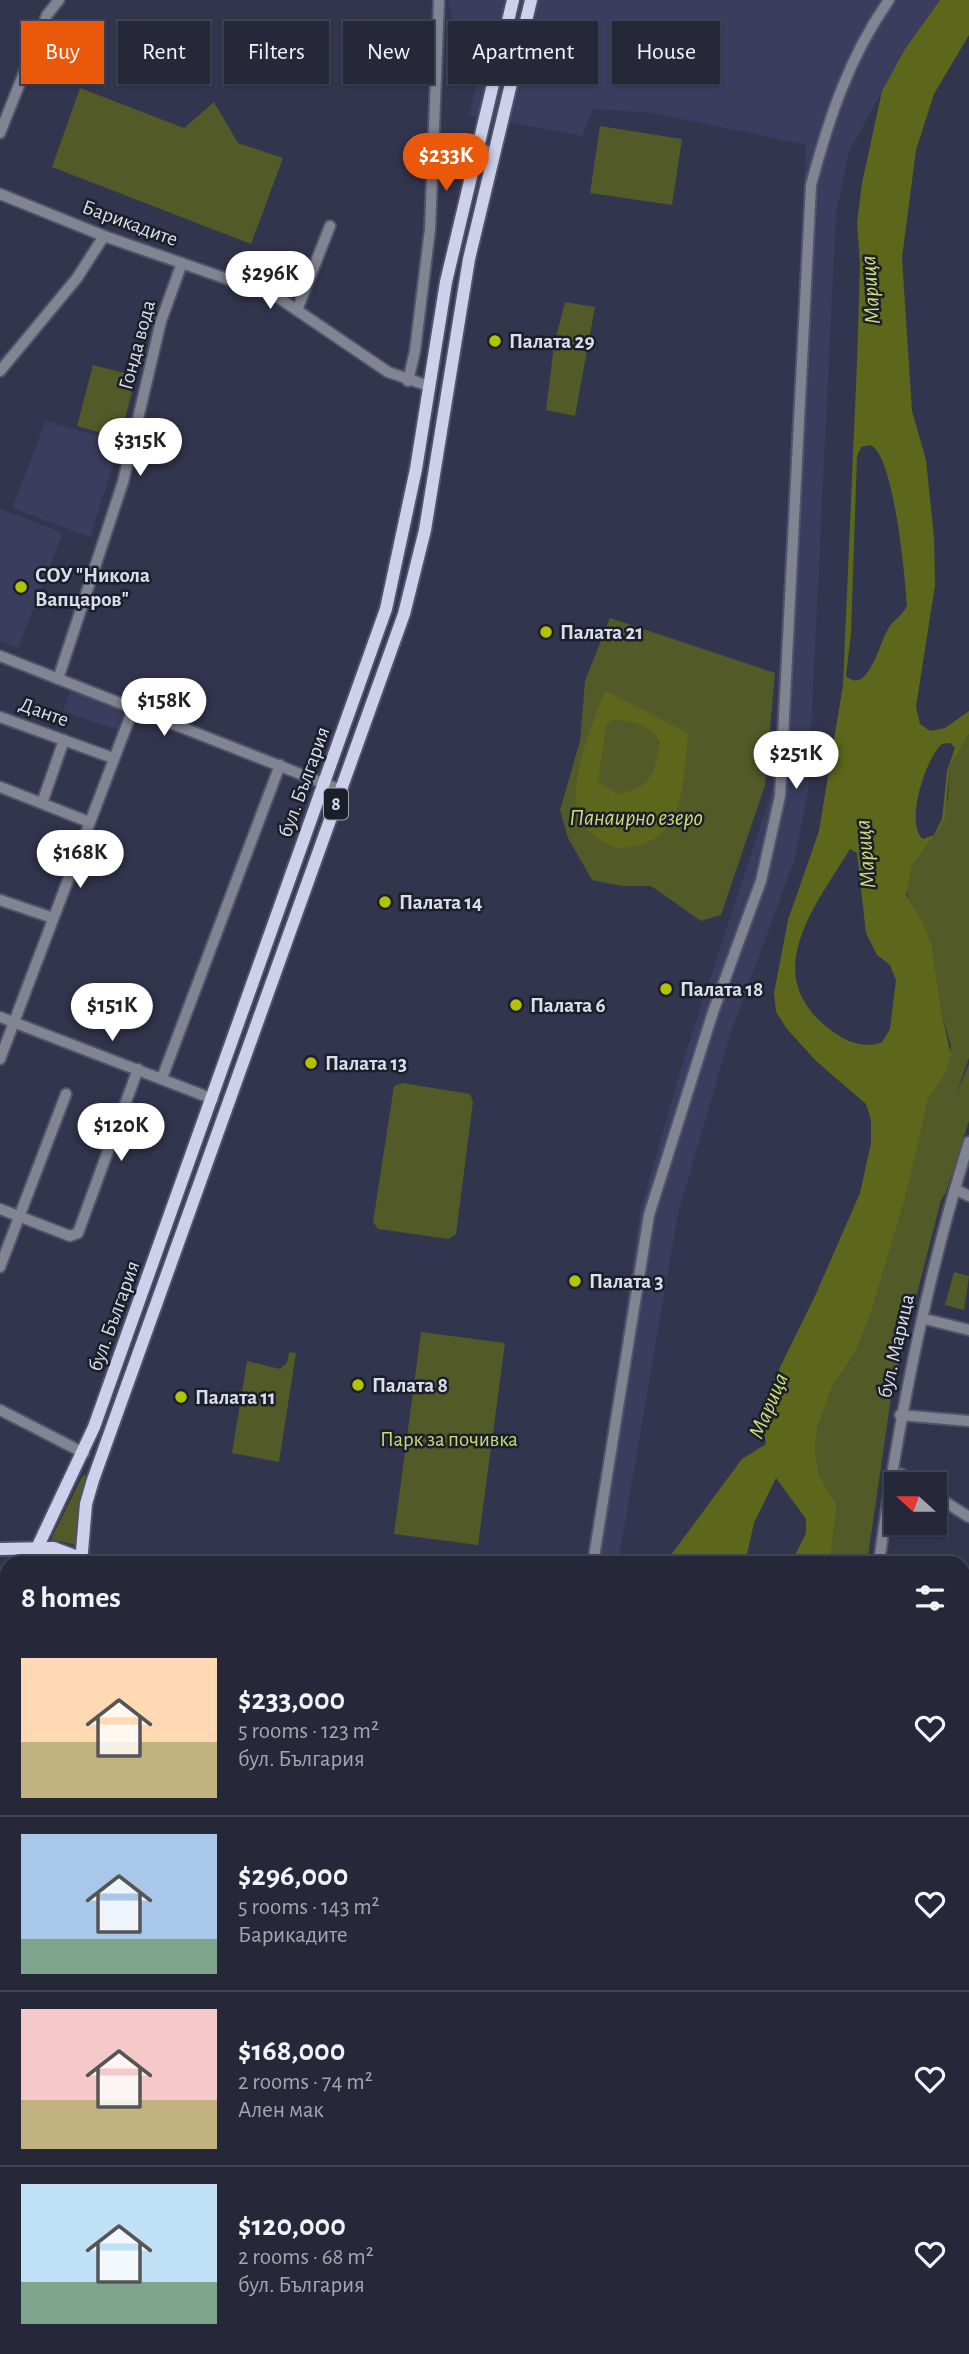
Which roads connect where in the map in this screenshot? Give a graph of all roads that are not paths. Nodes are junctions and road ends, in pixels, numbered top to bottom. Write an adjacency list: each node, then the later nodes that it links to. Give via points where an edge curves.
1 (59, 0): 6 (street, via 47,15)
2 (439, 0): 7 (street)
3 (513, 0): 8 (main road, бул. България / 8)
4 (531, 0): 9 (main road, 8)
5 (890, 0): 58 (street, via 851,62 828,120 811,185 780,796 761,881 713,1012 649,1215)
6 (0, 133)
7 (433, 142): 8 (street); 16 (street, via 430,229)
8 (475, 150): 9 (street); 17 (main road, бул. България / 8)
9 (493, 152): 27 (main road, 8, via 469,260 415,576)
10 (0, 194): 12 (street, Барикадите)
11 (330, 226): 14 (street)
12 (104, 236): 13 (street, Барикадите); 15 (street, via 77,278)
13 (182, 263): 14 (street, Барикадите, via 276,296); 19 (street, Гонда вода, via 160,321 119,495)
14 (297, 310): 16 (street, Барикадите, via 339,342)
15 (0, 371)
16 (408, 381): 17 (street, Барикадите)
17 (429, 386): 25 (main road, бул. България / 8, via 386,608)
18 (0, 656): 19 (street)
19 (58, 679): 20 (street)
20 (132, 709): 23 (street); 24 (street)
21 (1, 720): 22 (street, Данте)
22 (64, 740): 23 (street, Данте); 28 (street)
23 (113, 758): 29 (street)
24 (279, 765): 25 (street); 36 (street)
25 (323, 783): 27 (street); 38 (main road, бул. България / 8)
26 (0, 787): 28 (street)
27 (341, 790): 57 (main road, 8, via 93,1480)
28 (42, 803): 29 (street)
29 (89, 822): 31 (street)
30 (0, 900): 31 (street)
31 (53, 918): 33 (street)
32 (0, 1017): 33 (street)
33 (13, 1023): 34 (street); 35 (street)
34 (0, 1059)
35 (138, 1069): 36 (street); 43 (street, via 78,1233 70,1236)
36 (162, 1078): 38 (street)
37 (66, 1094): 43 (street)
38 (213, 1098): 50 (main road, бул. България / 8)
39 (969, 1142): 40 (street, бул. Марица)
40 (955, 1189): 41 (street); 48 (street, бул. Марица)
41 (969, 1196)
42 (0, 1209): 43 (street)
43 (19, 1216): 44 (street)
44 (0, 1267)
45 (929, 1320): 46 (street)
46 (969, 1330)
47 (0, 1410): 50 (street)
48 (900, 1415): 49 (street); 59 (street, бул. Марица)
49 (969, 1421)
50 (84, 1453): 53 (main road, бул. България / 8)
51 (947, 1503): 52 (street)
52 (969, 1517)
53 (35, 1547): 54 (main road); 55 (main road, 8); 56 (main road, via 54,1548)
54 (0, 1549)
55 (32, 1556)
56 (71, 1556)
57 (80, 1556)
58 (594, 1556)
59 (881, 1556)

